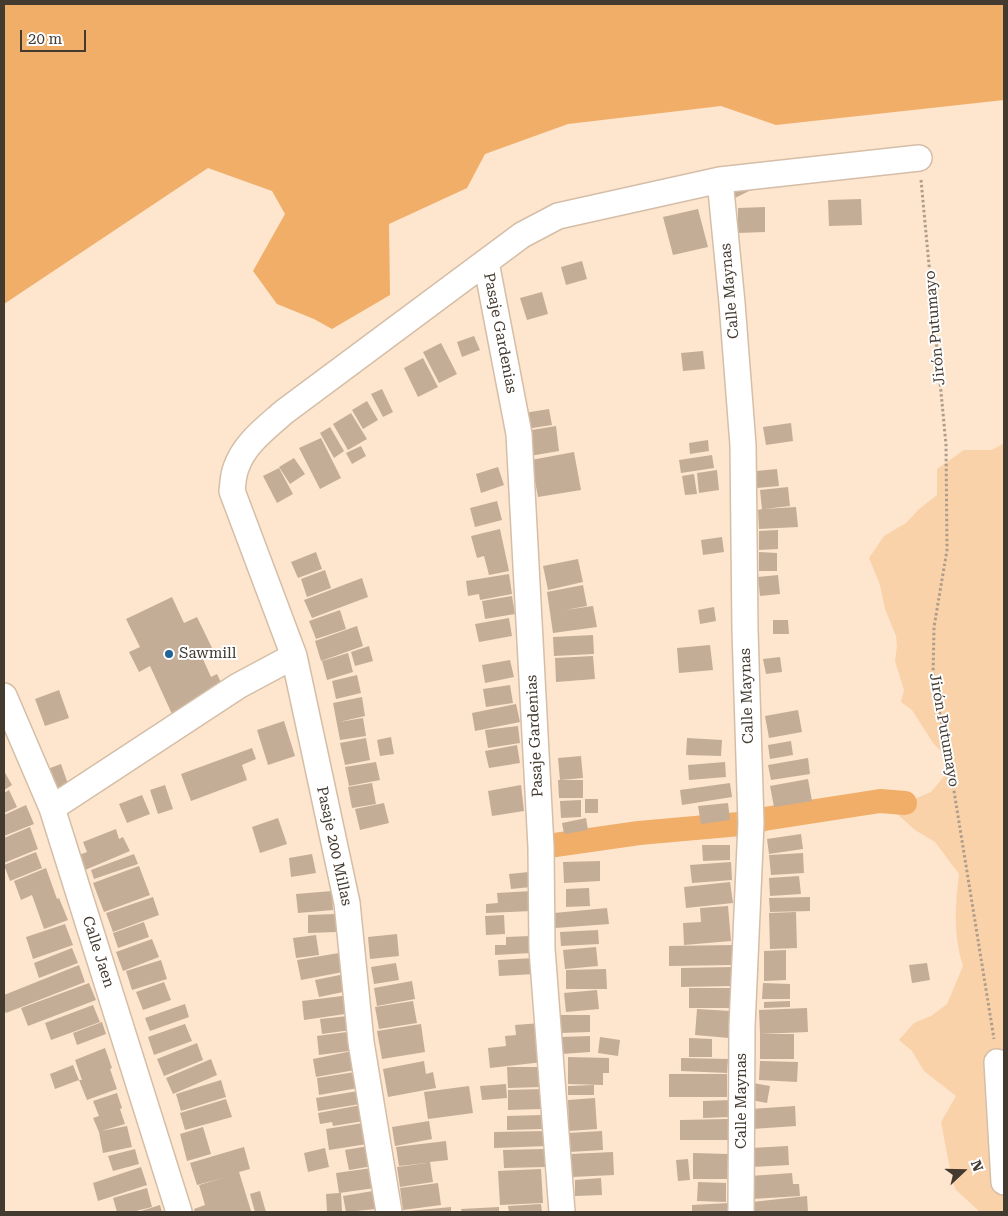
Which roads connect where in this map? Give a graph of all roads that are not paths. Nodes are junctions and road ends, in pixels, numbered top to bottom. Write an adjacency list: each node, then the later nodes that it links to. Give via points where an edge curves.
1 (919, 158): 2 (street)
2 (720, 180): 3 (street, via 558,216 522,235); 12 (street, Calle Maynas, via 743,444 751,823 742,1026)
3 (486, 262): 4 (street, Pasaje 200 Millas, via 284,412 256,436 236,468 232,491); 11 (street, Pasaje Gardenias, via 519,434 541,847 542,950)
4 (294, 656): 6 (street, via 238,686); 10 (street, Pasaje 200 Millas, via 347,903 360,1042)
5 (4, 696): 6 (street, Calle Jaen)
6 (52, 808): 9 (street, Calle Jaen)
7 (998, 1062): 8 (street)
8 (1004, 1182)
9 (178, 1212)
10 (389, 1212)
11 (562, 1212)
12 (741, 1212)

